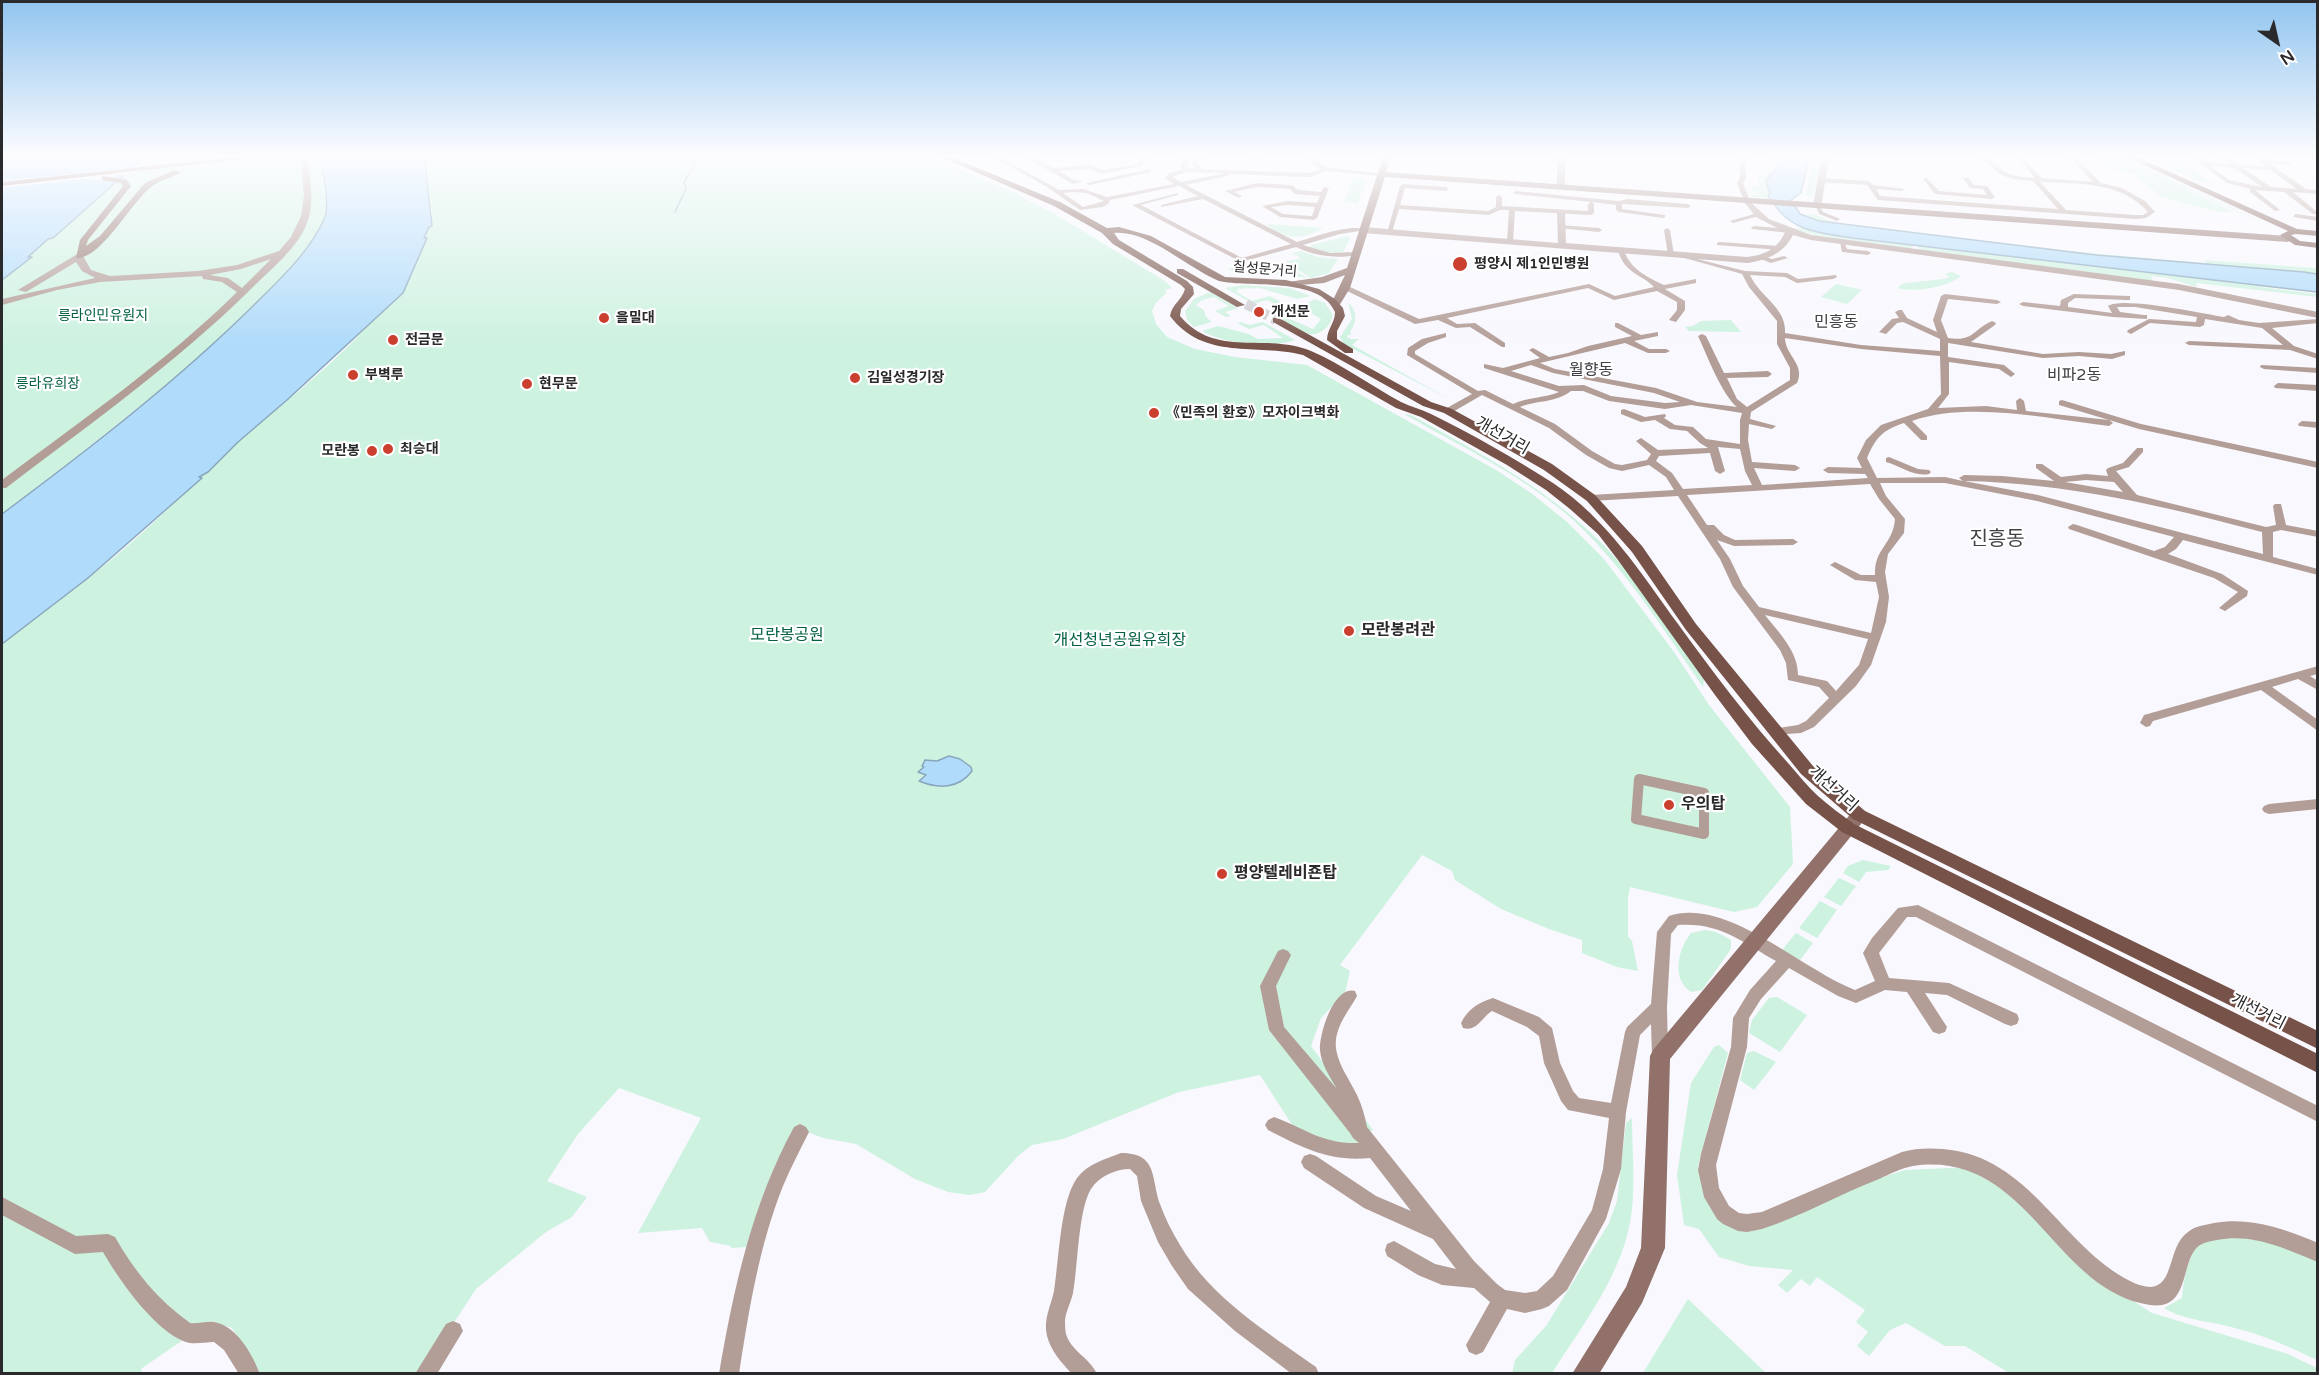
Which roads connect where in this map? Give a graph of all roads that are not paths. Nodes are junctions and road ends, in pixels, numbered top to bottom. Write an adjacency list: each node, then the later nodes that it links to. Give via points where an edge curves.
1 (102, 218): 45 (main road, via 84,240)
2 (111, 218): 45 (main road)
3 (119, 218): 45 (main road, via 103,238)
4 (305, 218): 39 (street)
5 (1082, 218): 26 (main road, 칠성문거리)
6 (1100, 218): 20 (main road, 칠성문거리)
7 (1161, 218): 35 (street, via 1241,260)
8 (1248, 218): 35 (street)
9 (1367, 218): 23 (main road)
10 (1395, 218): 29 (street)
11 (1511, 218): 32 (street)
12 (1561, 218): 19 (street)
13 (1744, 218): 18 (street)
14 (1764, 218): 27 (street)
15 (1981, 218): 22 (main road)
16 (2120, 218): 22 (street)
17 (2266, 218): 28 (main road)
18 (1733, 221)
19 (1560, 226): 24 (street); 36 (street)
20 (1117, 228): 26 (main road); 26 (main road, 칠성문거리, via 1243,304); 56 (main road, 칠성문거리, via 1141,235 1225,280)
21 (1754, 228): 27 (street)
22 (2131, 229): 31 (main road)
23 (1363, 230): 29 (street); 35 (street, via 1340,232); 42 (main road)
24 (1599, 230)
25 (1667, 230): 43 (street)
26 (1105, 231): 95 (main road, 칠성문거리, via 1116,243 1190,289 1176,308 1175,316 1189,331 1228,344 1293,348)
27 (1790, 231): 33 (street); 38 (street)
28 (2295, 231): 30 (main road); 31 (main road, via 2285,233)
29 (1389, 232): 32 (street)
30 (2318, 234)
31 (2288, 239): 37 (main road)
32 (1510, 242): 36 (street)
33 (1842, 243): 41 (street, via 1844,251); 73 (street, via 2179,287)
34 (1719, 244): 38 (street)
35 (1298, 245): 42 (street, via 1316,253)
36 (1562, 245): 40 (street)
37 (2318, 246)
38 (1780, 248): 46 (street)
39 (286, 249): 52 (street, via 248,264); 59 (street)
40 (1621, 250): 43 (street); 58 (street, via 1622,260 1629,267)
41 (1868, 253)
42 (1355, 254): 50 (main road)
43 (1671, 255): 44 (street)
44 (1682, 255): 48 (street); 49 (street)
45 (79, 256): 53 (street, via 84,270); 61 (street)
46 (1763, 258): 47 (street); 48 (street)
47 (1784, 258)
48 (1737, 259): 49 (street)
49 (1730, 267): 51 (street)
50 (1349, 270): 56 (main road, via 1324,280); 57 (main road)
51 (1745, 273): 54 (street, via 1787,274 1797,281); 83 (street, via 1779,318)
52 (197, 275): 53 (street); 59 (street, via 225,280)
53 (113, 278): 61 (street)
54 (1833, 278)
55 (1693, 281): 58 (street)
56 (1291, 284): 63 (main road, 칠성문거리)
57 (1345, 288): 63 (main road); 70 (street, via 1418,322)
58 (1660, 288): 60 (street); 74 (street, via 1680,301 1681,310)
59 (242, 292): 148 (street, via 162,365)
60 (1614, 298): 65 (street); 70 (street, via 1590,286)
61 (2, 302)
62 (1997, 302): 86 (street, via 1945,296 1937,320)
63 (1336, 304): 118 (main road, 개선거리, via 1341,316 1331,335 1337,343 1435,399)
64 (2023, 304): 66 (street)
65 (1629, 306)
66 (2064, 308): 68 (street, via 2066,298 2098,295 2172,305 2181,308); 69 (street)
67 (2196, 308): 75 (street, via 2220,312)
68 (2181, 313): 69 (street, via 2117,304 2112,306); 72 (street)
69 (2116, 314): 71 (street)
70 (1438, 317): 90 (street, via 1456,326 1472,325)
71 (2144, 317)
72 (2201, 317): 75 (street); 80 (street, via 2200,325 2149,321)
73 (2316, 318): 78 (street, via 2288,326)
74 (1673, 320)
75 (2233, 321): 78 (street)
76 (1992, 323): 88 (street)
77 (1618, 325): 85 (street)
78 (2265, 326): 91 (street)
79 (1883, 332): 86 (street, via 1901,316)
80 (2131, 332)
81 (1655, 334): 85 (street)
82 (1443, 335): 112 (street, via 1418,344 1411,350 1412,355)
83 (1783, 335): 97 (street, via 1857,346 1919,349); 123 (street, via 1782,347 1796,377)
84 (1702, 336): 108 (street)
85 (1640, 337): 87 (street)
86 (1944, 339): 88 (street); 97 (street)
87 (1628, 341): 93 (street); 99 (street)
88 (1961, 343): 96 (street, via 2043,356 2112,357)
89 (2189, 343): 91 (street)
90 (1502, 345)
91 (2290, 348): 98 (street)
92 (1533, 350): 99 (street)
93 (1648, 351): 94 (street); 100 (street)
94 (1666, 351)
95 (1307, 353): 122 (main road, 개선거리, via 1401,406)
96 (2122, 353)
97 (1945, 356): 107 (street, via 2001,367); 119 (street, via 1945,394)
98 (2318, 357)
99 (1548, 360): 102 (street)
100 (1653, 360)
101 (2266, 363): 105 (street)
102 (1534, 364): 104 (street); 114 (street)
103 (1487, 366): 104 (street)
104 (1503, 371): 111 (street)
105 (2318, 371)
106 (1768, 374): 108 (street)
107 (2011, 374)
108 (1722, 376): 123 (street, via 1733,400)
109 (2278, 386): 110 (street)
110 (2318, 388)
111 (1567, 390): 116 (street, via 1584,388 1609,398); 117 (street, via 1548,400 1535,399)
112 (1476, 393): 117 (street, via 1482,392); 118 (street)
113 (2020, 401): 121 (street)
114 (1690, 402): 116 (street); 123 (street)
115 (2062, 403): 129 (street, via 2080,403)
116 (1665, 406): 124 (street, via 1664,416)
117 (1513, 407): 135 (street, via 1612,466 1622,468)
118 (1446, 410): 122 (main road, 개선거리, via 1427,404 1273,321 1417,406); 151 (main road, 개선거리, via 1548,467)
119 (1931, 411): 121 (street); 125 (street)
120 (1624, 412): 124 (street, via 1644,420)
121 (2022, 413): 129 (street)
122 (1425, 415): 179 (main road, 개선거리, via 1550,487 1602,531 1758,740 1812,800)
123 (1746, 415): 128 (street); 133 (street, via 1742,431)
124 (1657, 418): 132 (street, via 1673,427 1690,429)
125 (1906, 420): 130 (street); 143 (street, via 1884,427 1869,442 1862,458)
126 (2302, 423): 127 (street)
127 (2318, 425)
128 (1772, 426)
129 (2139, 426): 138 (street)
130 (1924, 438)
131 (1641, 441): 135 (street)
132 (1713, 447): 133 (street); 135 (street); 142 (street)
133 (1746, 447): 137 (street)
134 (2139, 450): 145 (street, via 2126,465 2111,469)
135 (1653, 458): 150 (street)
136 (1889, 460): 144 (street, via 1901,462 1915,473 1926,472)
137 (1749, 465): 140 (street); 149 (street)
138 (2318, 465)
139 (2039, 466): 147 (street)
140 (1795, 468)
141 (1828, 470): 143 (street)
142 (1720, 471)
143 (1872, 476): 144 (street); 149 (street); 165 (street, via 1899,519 1899,533 1883,554)
144 (1929, 479): 146 (street)
145 (2117, 479): 147 (street); 152 (street)
146 (1946, 480): 147 (street, via 2014,478); 159 (street, via 2038,498)
147 (2061, 483): 152 (street)
148 (2, 485)
149 (1758, 488): 150 (street)
150 (1681, 493): 151 (street); 154 (street)
151 (1591, 498): 176 (main road, 개선거리, via 1637,549 1691,627)
152 (2134, 498): 157 (street)
153 (2278, 506): 156 (street)
154 (1700, 524): 160 (street, via 1708,525 1720,537 1734,543); 167 (street)
155 (2073, 527): 161 (street)
156 (2281, 527): 157 (street); 158 (street)
157 (2266, 530): 162 (street)
158 (2318, 534)
159 (2180, 536): 161 (street); 162 (street)
160 (1793, 542)
161 (2160, 555): 166 (street, via 2218,576 2242,591)
162 (2268, 560): 164 (street)
163 (1835, 565): 165 (street, via 1859,578)
164 (2318, 572)
165 (1881, 579): 168 (street, via 1884,597)
166 (2225, 608)
167 (1754, 609): 168 (street); 173 (street, via 1790,658 1792,677 1823,684)
168 (1874, 637): 173 (street, via 1870,667)
169 (2318, 670): 170 (street)
170 (2300, 675): 171 (street); 172 (street)
171 (2263, 686): 174 (street, via 2148,718); 175 (street)
172 (2318, 686)
173 (1835, 697): 176 (street, via 1802,729)
174 (2146, 723)
175 (2318, 728)
176 (1776, 732): 179 (main road, 개선거리)
177 (2318, 804): 178 (street)
178 (2269, 809)
179 (1853, 822): 181 (main road); 191 (main road, 개선거리); 193 (main road, 개선거리)
180 (1704, 834): 180 (street, via 1704,793 1639,779 1636,819)
181 (1756, 942): 183 (street); 187 (street, via 1712,920 1674,920 1664,932); 192 (main road)
182 (1283, 955): 198 (street, via 1268,986 1277,1030)
183 (1787, 960): 184 (street, via 1856,997); 204 (street, via 1756,994 1741,1019 1740,1043 1707,1169 1711,1197 1732,1220 1747,1223 1906,1159 1935,1157 1967,1161 2011,1185 2086,1259 2117,1285 2138,1295 2156,1296 2171,1288 2183,1253 2194,1237 2223,1230 2247,1228 2296,1242)
184 (1884, 984): 185 (street); 195 (street, via 1871,953 1903,912 1918,911)
185 (1912, 987): 188 (street, via 1957,991); 190 (street)
186 (1349, 996): 198 (street, via 1336,1012 1328,1034 1327,1054 1359,1116)
187 (1659, 1007): 192 (street); 194 (street, via 1633,1032)
188 (2012, 1019)
189 (1469, 1023): 194 (street, via 1484,1007 1493,1004 1533,1022 1546,1033 1552,1063 1574,1105)
190 (1939, 1027)
191 (2318, 1041)
192 (1660, 1056): 214 (main road, via 1653,1248 1634,1295)
193 (2318, 1064)
194 (1618, 1112): 206 (street, via 1612,1169 1600,1213 1560,1283 1542,1299 1525,1303)
195 (2318, 1115)
196 (1274, 1125): 199 (street, via 1322,1149 1352,1153)
197 (800, 1132): 211 (street, via 755,1242)
198 (1359, 1133): 199 (street)
199 (1373, 1150): 202 (street)
200 (1310, 1162): 202 (street, via 1370,1202)
201 (2, 1206): 209 (street, via 75,1245 108,1243 119,1263 159,1311 184,1331 215,1332 224,1337)
202 (1439, 1233): 205 (street)
203 (1394, 1250): 205 (street, via 1431,1273 1454,1279)
204 (2318, 1253)
205 (1478, 1279): 206 (street)
206 (1502, 1299): 208 (street)
207 (453, 1331): 210 (street)
208 (1476, 1345)
209 (250, 1374)
210 (426, 1374)
211 (729, 1374)
212 (1087, 1374): 213 (street, via 1064,1350 1055,1321 1063,1294 1075,1207 1084,1183 1100,1169 1134,1161 1143,1168 1150,1200 1183,1268 1250,1331)
213 (1309, 1374)
214 (1584, 1374)

